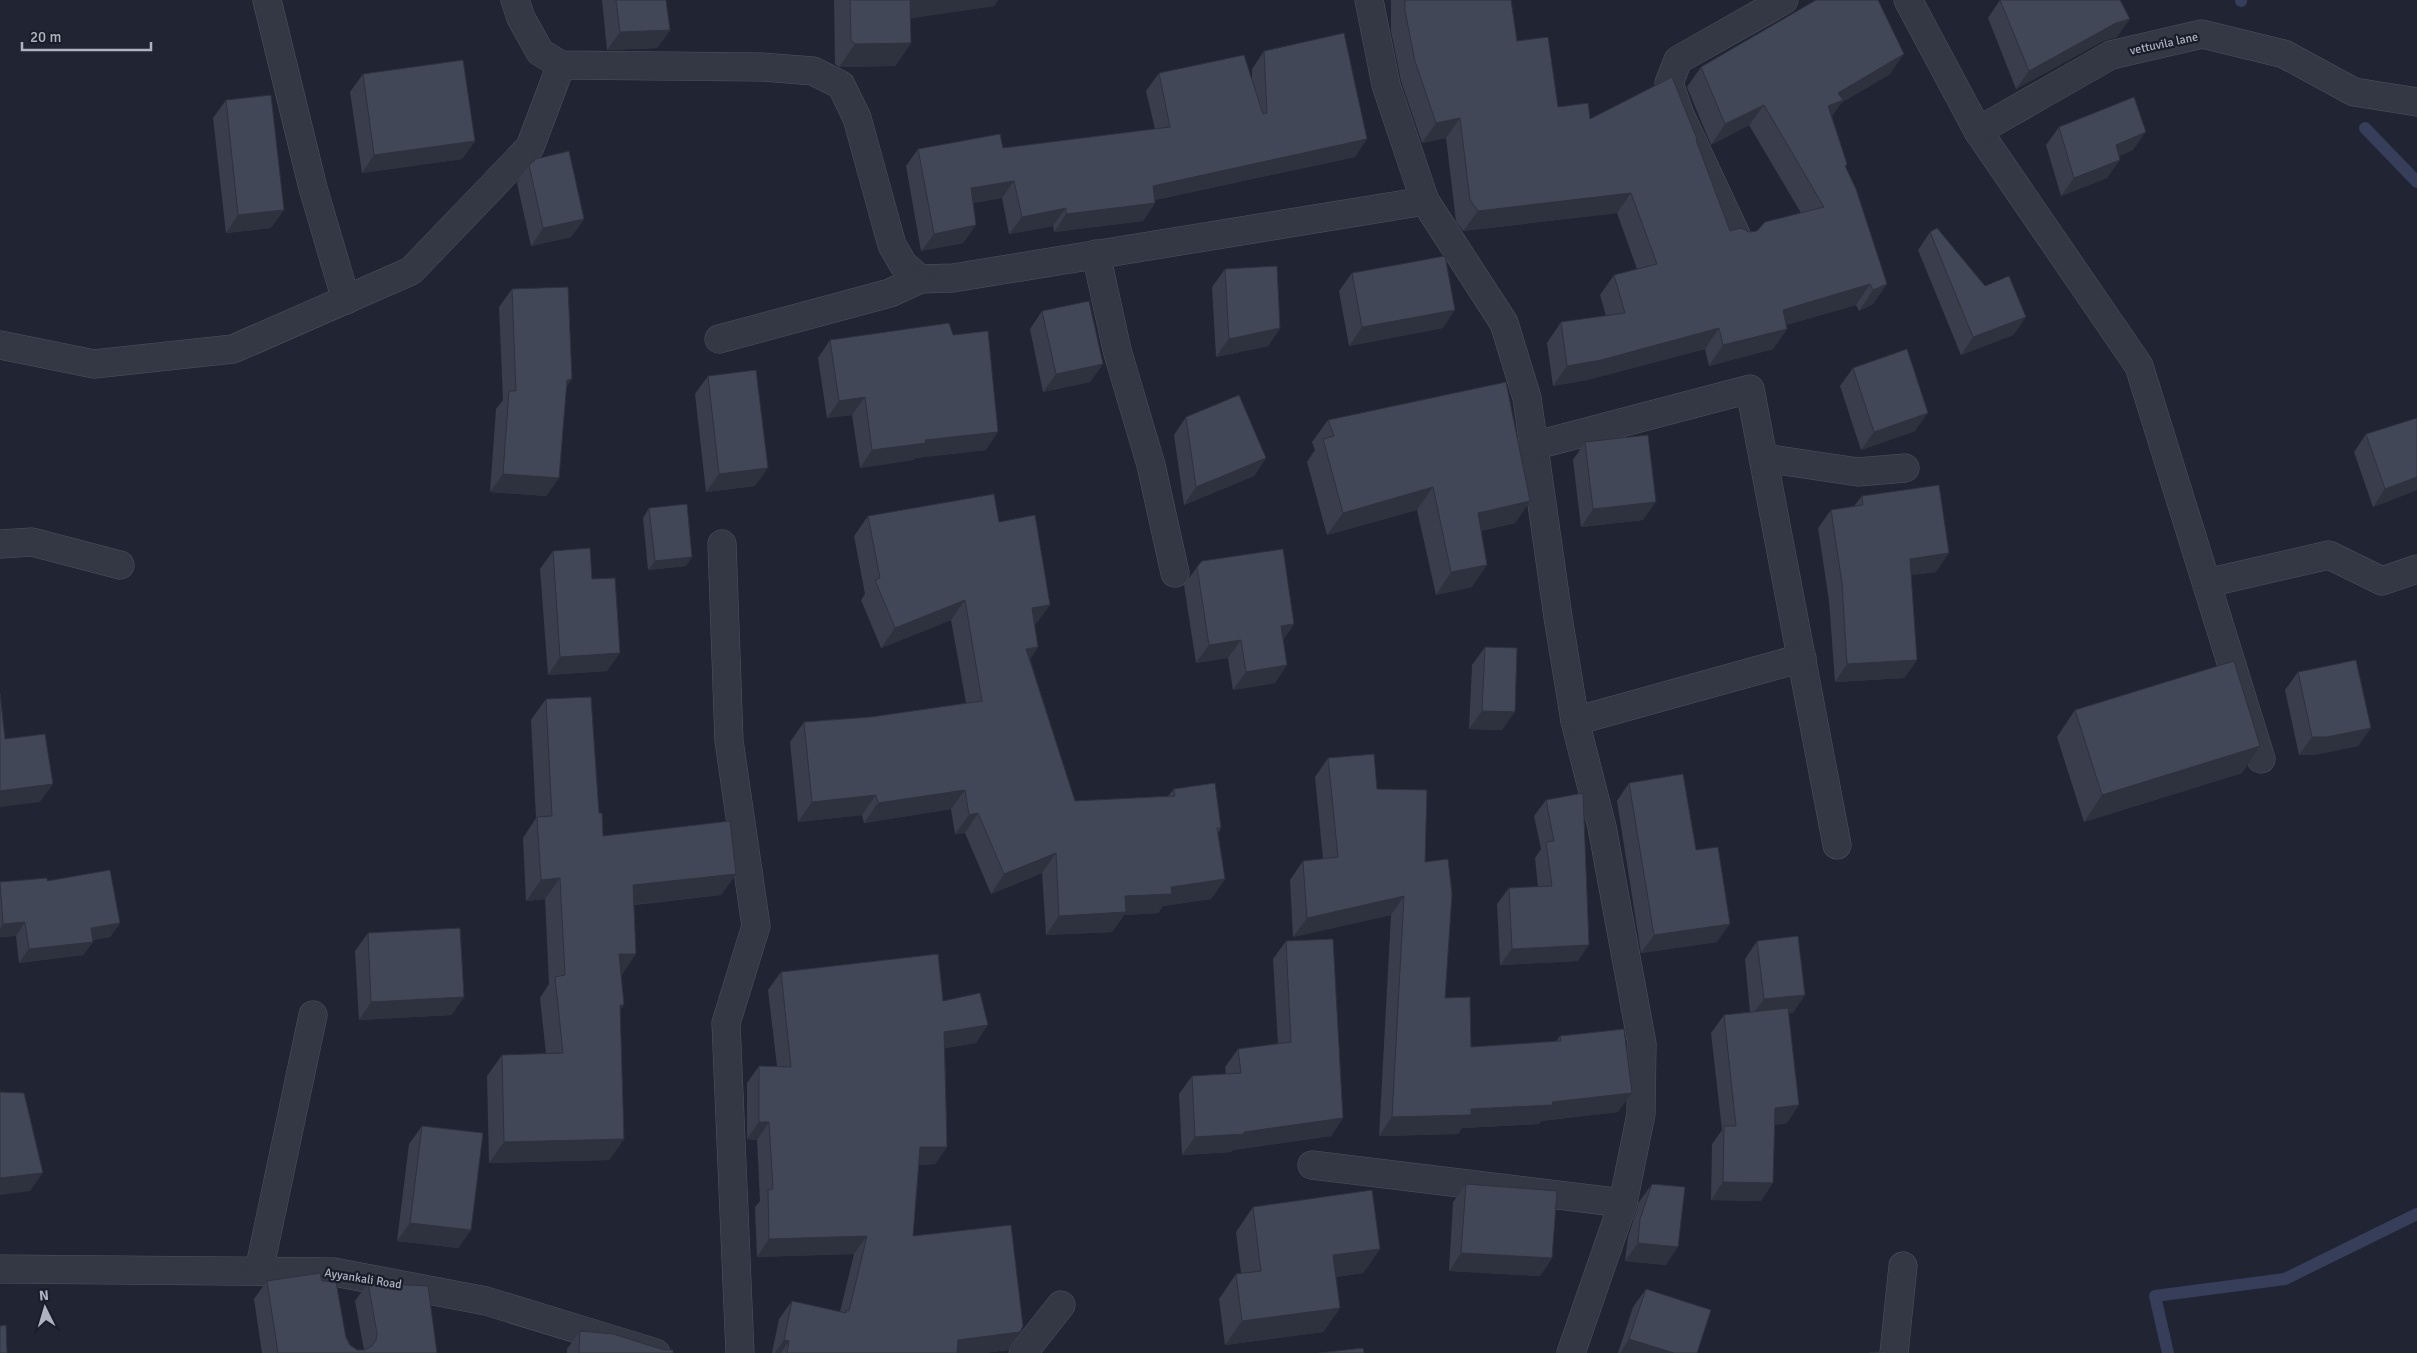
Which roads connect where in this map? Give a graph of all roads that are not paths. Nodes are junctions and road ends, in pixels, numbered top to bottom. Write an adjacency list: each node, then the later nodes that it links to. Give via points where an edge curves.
1 (267, 0): 13 (street, via 313,188)
2 (515, 0): 6 (street, via 540,52)
3 (1370, 0): 9 (street, via 1386,85)
4 (1784, 0): 10 (street, via 1678,60 1669,83)
5 (1908, 0): 8 (street)
6 (561, 66): 12 (street, via 761,67 813,71 841,86 857,118 892,245 903,264); 13 (street, via 530,147 411,271)
7 (2417, 102): 8 (street, vettuvila lane, via 2354,92 2284,54 2202,34 2111,55)
8 (1978, 131): 24 (street, via 2139,366)
9 (1425, 201): 11 (street); 16 (street, via 1504,323 1527,398)
10 (1737, 237)
11 (1096, 254): 12 (street, via 953,278); 23 (street, via 1117,350 1151,465)
12 (920, 279): 14 (street, via 890,292)
13 (346, 300): 15 (street, via 233,349 94,364)
14 (719, 339)
15 (0, 345)
16 (1533, 446): 17 (street, via 1750,389); 26 (street)
17 (1764, 458): 18 (street, via 1858,472); 25 (street)
18 (1905, 468)
19 (0, 544): 21 (street, via 32,542)
20 (722, 544): 39 (street, via 729,741 756,926 726,1023)
21 (120, 565)
22 (2417, 569): 24 (street, via 2382,581 2328,555)
23 (1175, 573)
24 (2207, 583): 27 (street)
25 (1802, 658): 26 (street); 28 (street)
26 (1575, 721): 31 (street, via 1602,826 1642,1044 1641,1114)
27 (2261, 759)
28 (1837, 845)
29 (313, 1014): 34 (street)
30 (1312, 1165): 31 (street)
31 (1623, 1203): 41 (street)
32 (1903, 1266): 42 (street)
33 (0, 1269): 34 (street, Ayyankali Road)
34 (259, 1271): 35 (street, Ayyankali Road)
35 (334, 1272): 36 (street); 38 (street, Ayyankali Road, via 486,1301)
36 (339, 1299)
37 (1061, 1305): 40 (street)
38 (656, 1353)
39 (740, 1353)
40 (1023, 1353)
41 (1571, 1353)
42 (1894, 1353)

